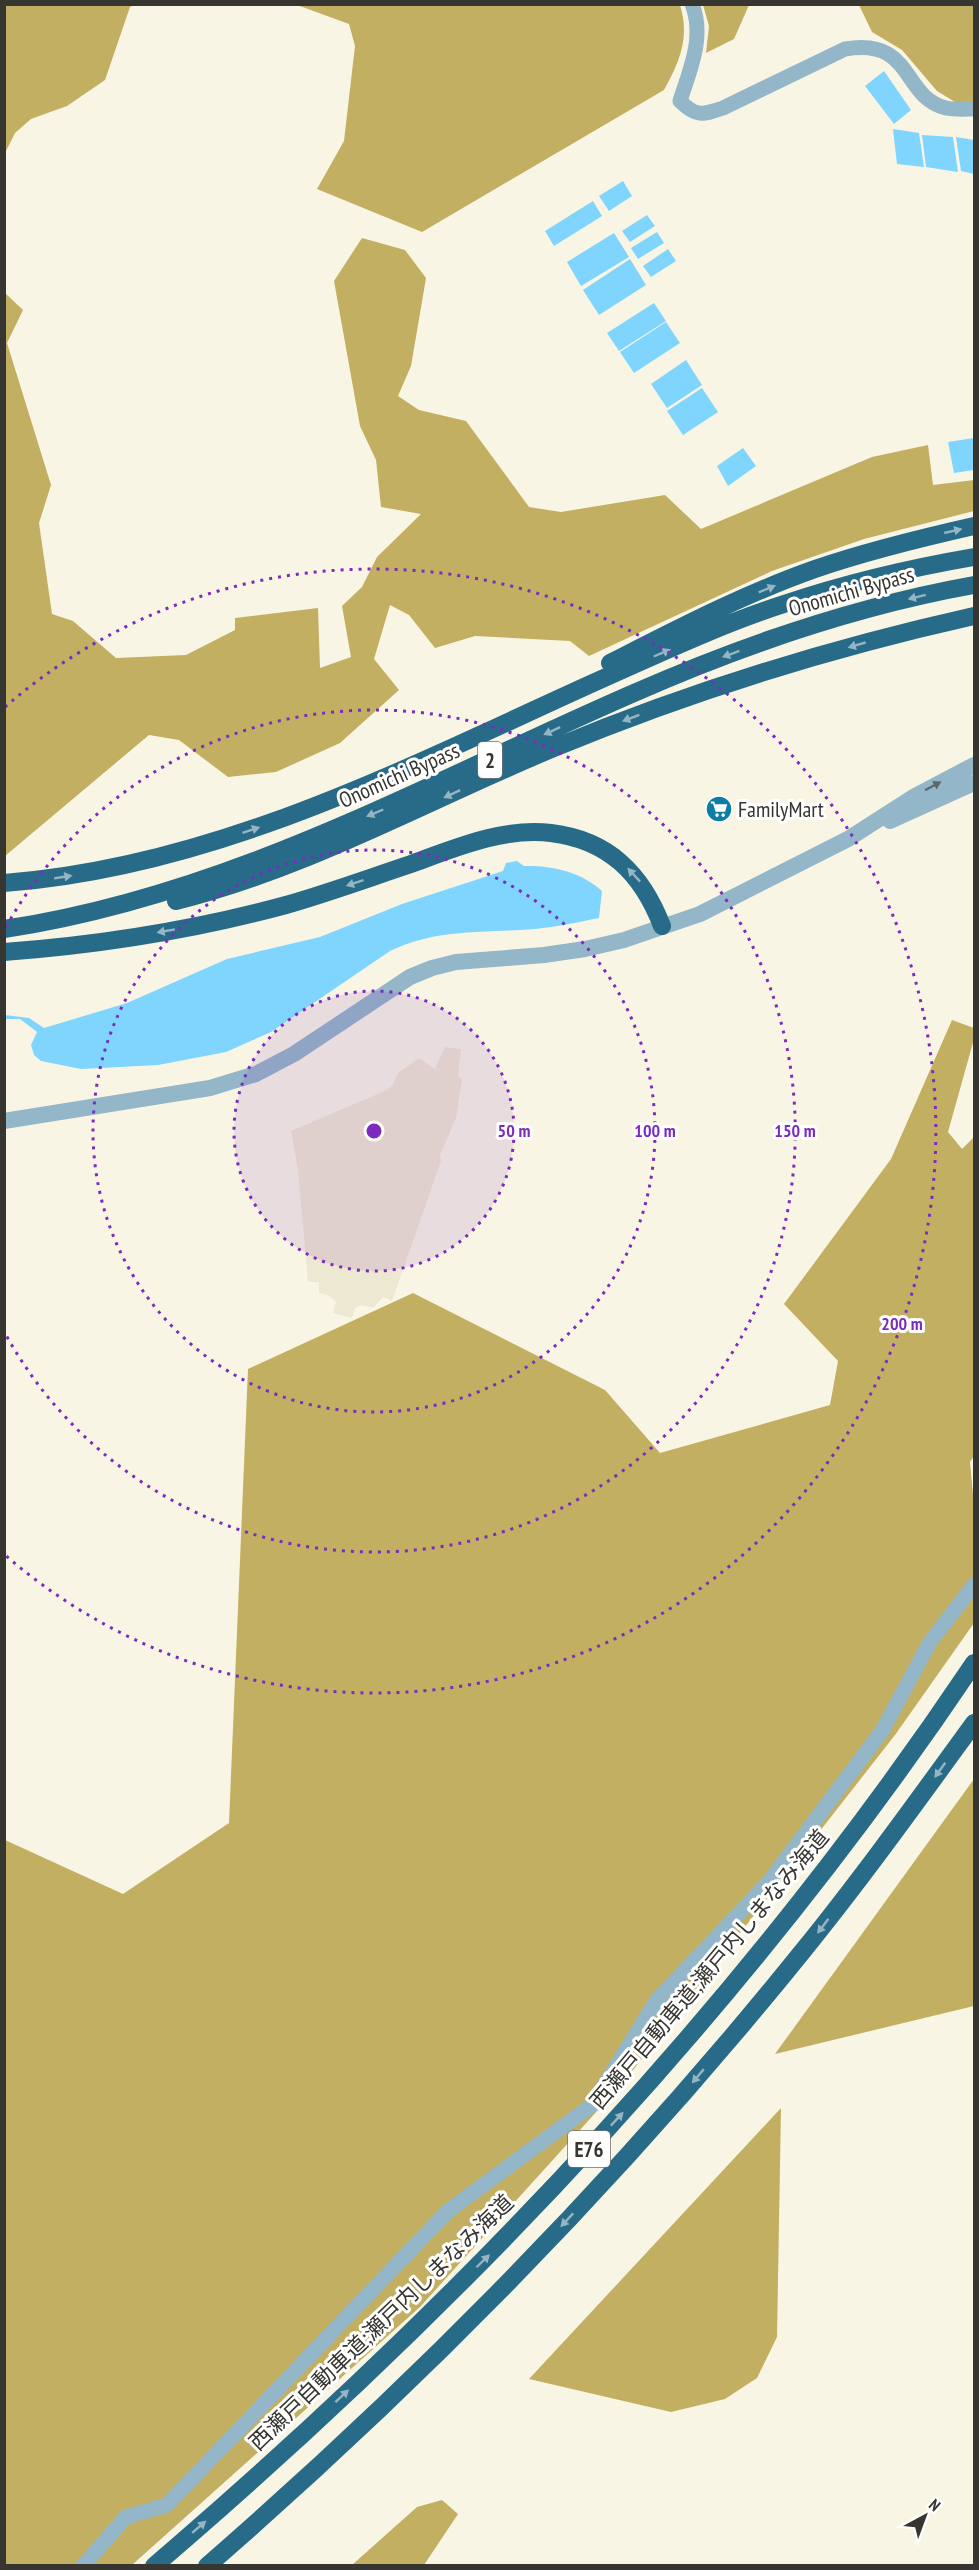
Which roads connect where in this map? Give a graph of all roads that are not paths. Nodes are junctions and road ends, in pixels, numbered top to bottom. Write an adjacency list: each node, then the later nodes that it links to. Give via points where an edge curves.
1 (692, 4): 2 (street, via 698,20 697,46 680,101 691,112 705,114 723,108 845,49 866,45 895,56 925,95 946,108)
2 (975, 109)
3 (975, 526): 7 (highway, one-way to 3, via 711,612 815,569)
4 (975, 557): 7 (highway, Onomichi Bypass / 2, one-way to 4, via 630,666 783,604 914,568)
5 (975, 585): 12 (highway, Onomichi Bypass / 2, one-way to 12, via 773,638 634,693 397,804 248,865 178,888)
6 (975, 616): 12 (highway, one-way to 12, via 902,632 729,681 554,748 301,861 240,883 106,916)
7 (414, 764): 11 (highway, Onomichi Bypass / 2, one-way to 7, via 117,869 185,851 340,797)
8 (975, 765): 10 (street, one-way to 8, via 915,796)
9 (975, 783): 10 (street)
10 (848, 839): 13 (street, via 740,896)
11 (4, 883)
12 (26, 926): 14 (highway, Onomichi Bypass / 2)
13 (662, 926): 15 (highway, one-way to 15, via 639,879 622,862 578,839 527,831 501,835 286,905 116,940); 16 (street, via 585,949 432,968 410,977 294,1054 256,1074 210,1088)
14 (4, 929)
15 (4, 952)
16 (4, 1121)
17 (975, 1585): 20 (street, via 930,1642 882,1731 768,1883 657,2000 592,2105 448,2211 167,2505 126,2517)
18 (971, 1668): 21 (highway, 西瀬戸自動車道;瀬戸内しまなみ海道 / E76, one-way to 18, via 344,2394 498,2247 642,2093 778,1930)
19 (975, 1723): 22 (highway, E76, one-way to 22, via 803,1952 665,2114 520,2270 378,2410)
20 (83, 2565)
21 (154, 2565)
22 (207, 2565)

